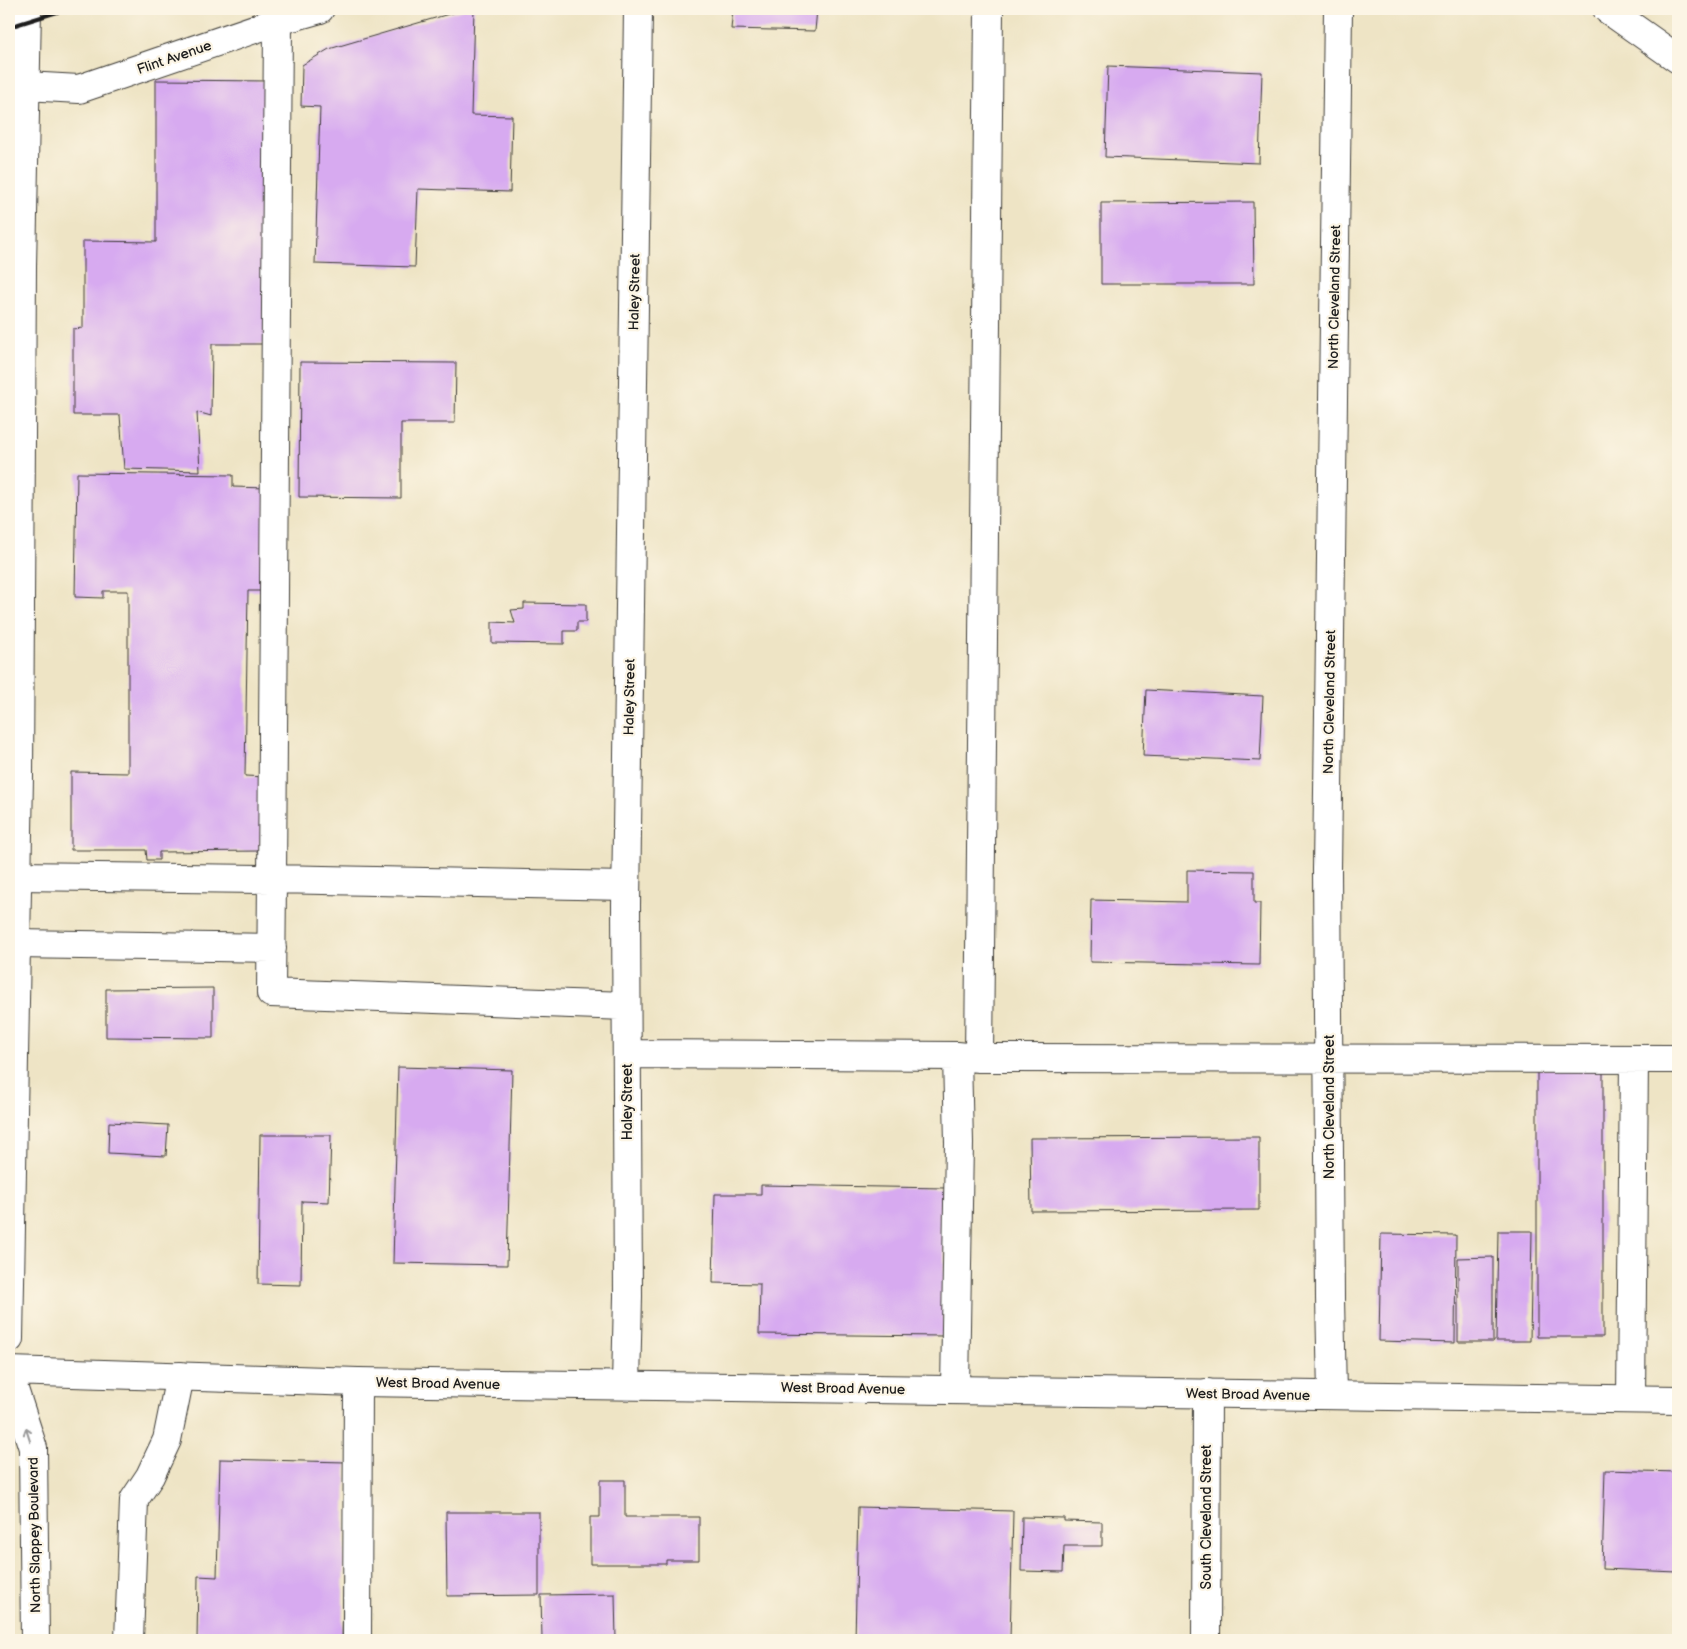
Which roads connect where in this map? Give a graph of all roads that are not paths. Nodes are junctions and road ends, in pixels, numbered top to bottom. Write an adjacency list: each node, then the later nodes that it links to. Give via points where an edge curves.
1 (27, 9): 9 (main road)
2 (320, 9): 7 (main road, Flint Avenue)
3 (638, 9): 17 (main road, Haley Street)
4 (989, 9): 22 (main road)
5 (1338, 9): 23 (main road, North Cleveland Street)
6 (1607, 9): 8 (main road)
7 (278, 21): 9 (main road, Flint Avenue, via 79,89); 16 (main road)
8 (1678, 59)
9 (26, 86): 10 (main road)
10 (16, 185): 11 (main road)
11 (15, 268): 12 (main road)
12 (15, 410): 13 (main road)
13 (15, 489): 14 (main road)
14 (14, 776): 15 (main road)
15 (16, 876): 16 (main road); 18 (main road)
16 (272, 880): 17 (main road); 19 (main road)
17 (626, 886): 20 (main road, Haley Street)
18 (15, 944): 19 (main road); 26 (main road)
19 (272, 948): 20 (main road, via 271,993)
20 (626, 1006): 21 (main road, Haley Street)
21 (627, 1054): 22 (main road); 31 (main road, Haley Street)
22 (968, 1057): 23 (main road); 32 (main road, via 959,1143)
23 (1328, 1058): 24 (main road); 34 (main road, North Cleveland Street)
24 (1634, 1059): 25 (main road); 35 (main road)
25 (1678, 1059)
26 (11, 1123): 27 (main road)
27 (9, 1339)
28 (9, 1373): 29 (main road, West Broad Avenue); 37 (main road, North Slappey Boulevard, one-way to 28, via 32,1448)
29 (180, 1376): 30 (main road, West Broad Avenue); 38 (main road, via 167,1440 134,1500)
30 (358, 1382): 31 (main road, West Broad Avenue); 39 (main road)
31 (626, 1385): 32 (main road, West Broad Avenue)
32 (955, 1390): 33 (main road, West Broad Avenue)
33 (1207, 1393): 34 (main road, West Broad Avenue); 40 (main road, South Cleveland Street)
34 (1332, 1395): 35 (main road, West Broad Avenue)
35 (1631, 1399): 36 (main road, West Broad Avenue)
36 (1678, 1400)
37 (35, 1640)
38 (129, 1640)
39 (357, 1640)
40 (1206, 1640)

